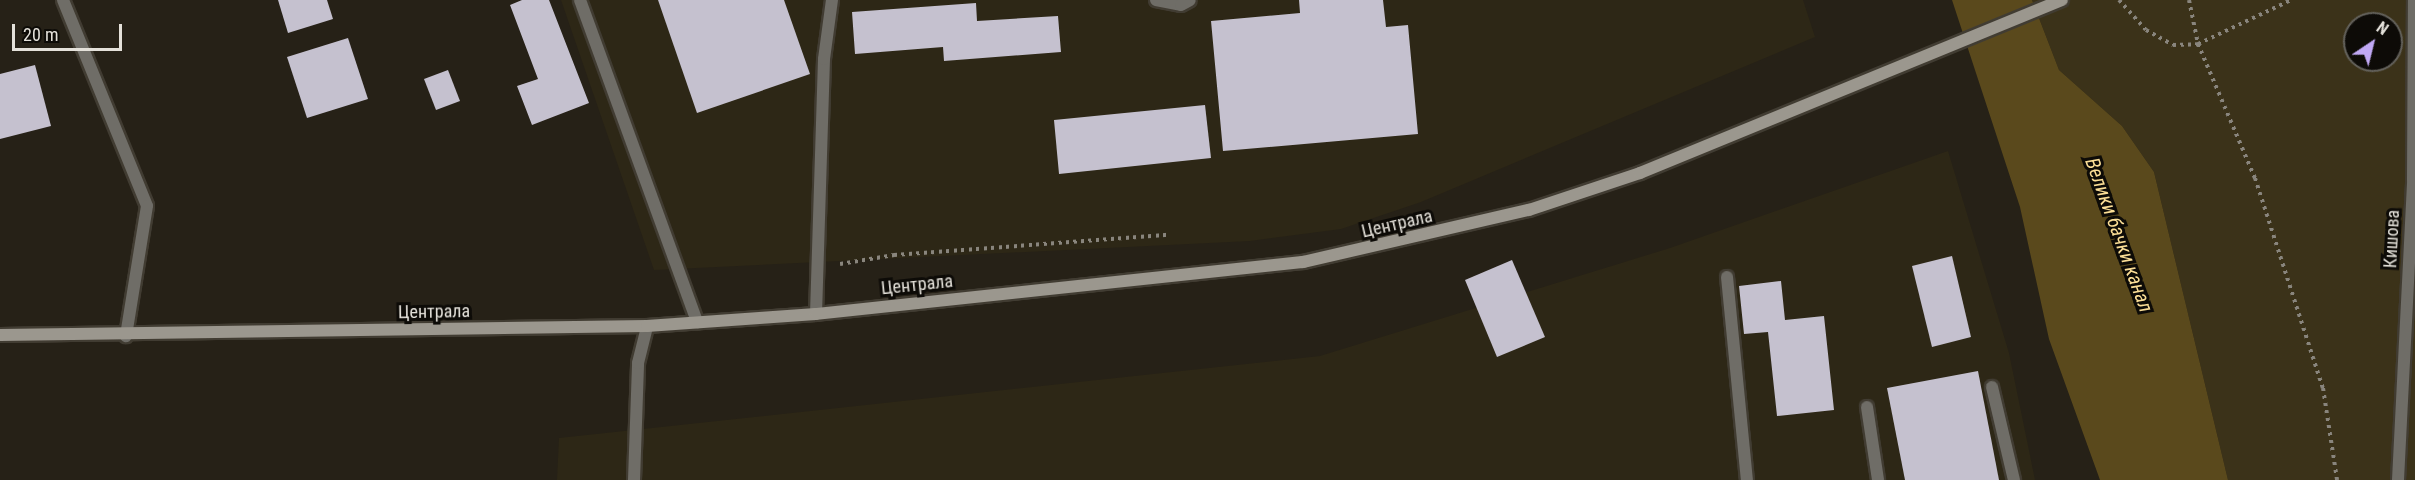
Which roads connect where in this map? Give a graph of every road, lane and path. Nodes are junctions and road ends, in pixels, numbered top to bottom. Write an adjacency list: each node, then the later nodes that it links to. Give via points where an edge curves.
1 (63, 0): 19 (street, via 147,206)
2 (580, 0): 16 (street)
3 (832, 0): 13 (street, via 824,59)
4 (1156, 0): 5 (street, via 1181,5)
5 (1190, 0)
6 (2062, 0): 15 (main road, Централа, via 1640,173 1529,210 1411,240 1303,262)
7 (2119, 0): 11 (path, via 2146,30 2173,45)
8 (2189, 0): 11 (path)
9 (2291, 0): 11 (path)
10 (2414, 0): 27 (street, Кишова, via 2413,180)
11 (2198, 44): 26 (path, via 2255,178 2323,388)
12 (1168, 235): 13 (path, via 894,255)
13 (816, 267): 15 (street)
14 (1727, 277): 23 (street)
15 (816, 314): 16 (main road, Централа)
16 (697, 322): 17 (main road, Централа)
17 (647, 326): 19 (main road, Централа); 22 (street, via 638,363)
18 (0, 335): 19 (main road, Централа)
19 (126, 336)
20 (1992, 387): 25 (street)
21 (1867, 408): 24 (street)
22 (634, 480)
23 (1747, 480)
24 (1878, 480)
25 (2014, 480)
26 (2337, 480)
27 (2398, 480)

